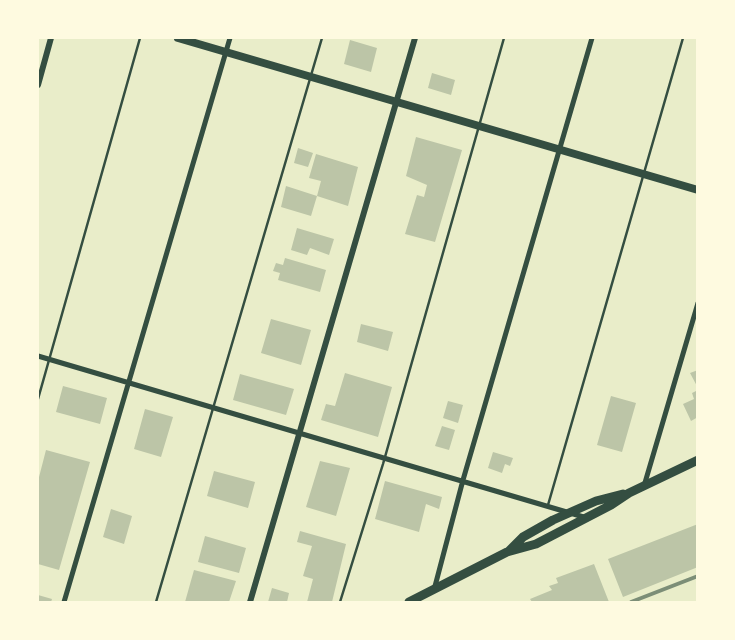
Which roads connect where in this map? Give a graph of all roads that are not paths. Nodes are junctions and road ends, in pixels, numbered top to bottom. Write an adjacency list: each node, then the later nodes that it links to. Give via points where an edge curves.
1 (51, 38): 12 (street)
2 (140, 38): 20 (lane)
3 (178, 38): 10 (main road)
4 (230, 38): 10 (street)
5 (322, 38): 11 (lane)
6 (415, 38): 13 (street)
7 (504, 38): 14 (lane)
8 (592, 38): 15 (street)
9 (683, 38): 16 (lane)
10 (226, 51): 11 (main road); 21 (street)
11 (311, 76): 13 (main road); 23 (lane)
12 (38, 85)
13 (396, 102): 14 (main road); 24 (street)
14 (478, 126): 15 (main road); 25 (lane)
15 (558, 149): 16 (main road); 27 (street)
16 (643, 174): 17 (main road); 30 (lane)
17 (698, 190)
18 (698, 303): 28 (street)
19 (38, 356): 20 (street)
20 (49, 359): 21 (street); 22 (lane)
21 (129, 382): 23 (street); 35 (street)
22 (38, 399)
23 (214, 407): 24 (street); 36 (lane)
24 (300, 433): 25 (street); 37 (street)
25 (384, 458): 27 (street); 38 (lane)
26 (698, 460): 28 (highway)
27 (463, 480): 30 (street); 34 (street)
28 (644, 486): 29 (highway)
29 (629, 493): 31 (highway, via 596,501); 32 (highway)
30 (548, 505): 31 (street)
31 (570, 512): 32 (street); 33 (highway, via 523,537)
32 (587, 518): 33 (highway, via 536,544)
33 (506, 552): 34 (highway)
34 (434, 590): 39 (highway)
35 (64, 602)
36 (156, 602)
37 (250, 602)
38 (340, 602)
39 (409, 602)

